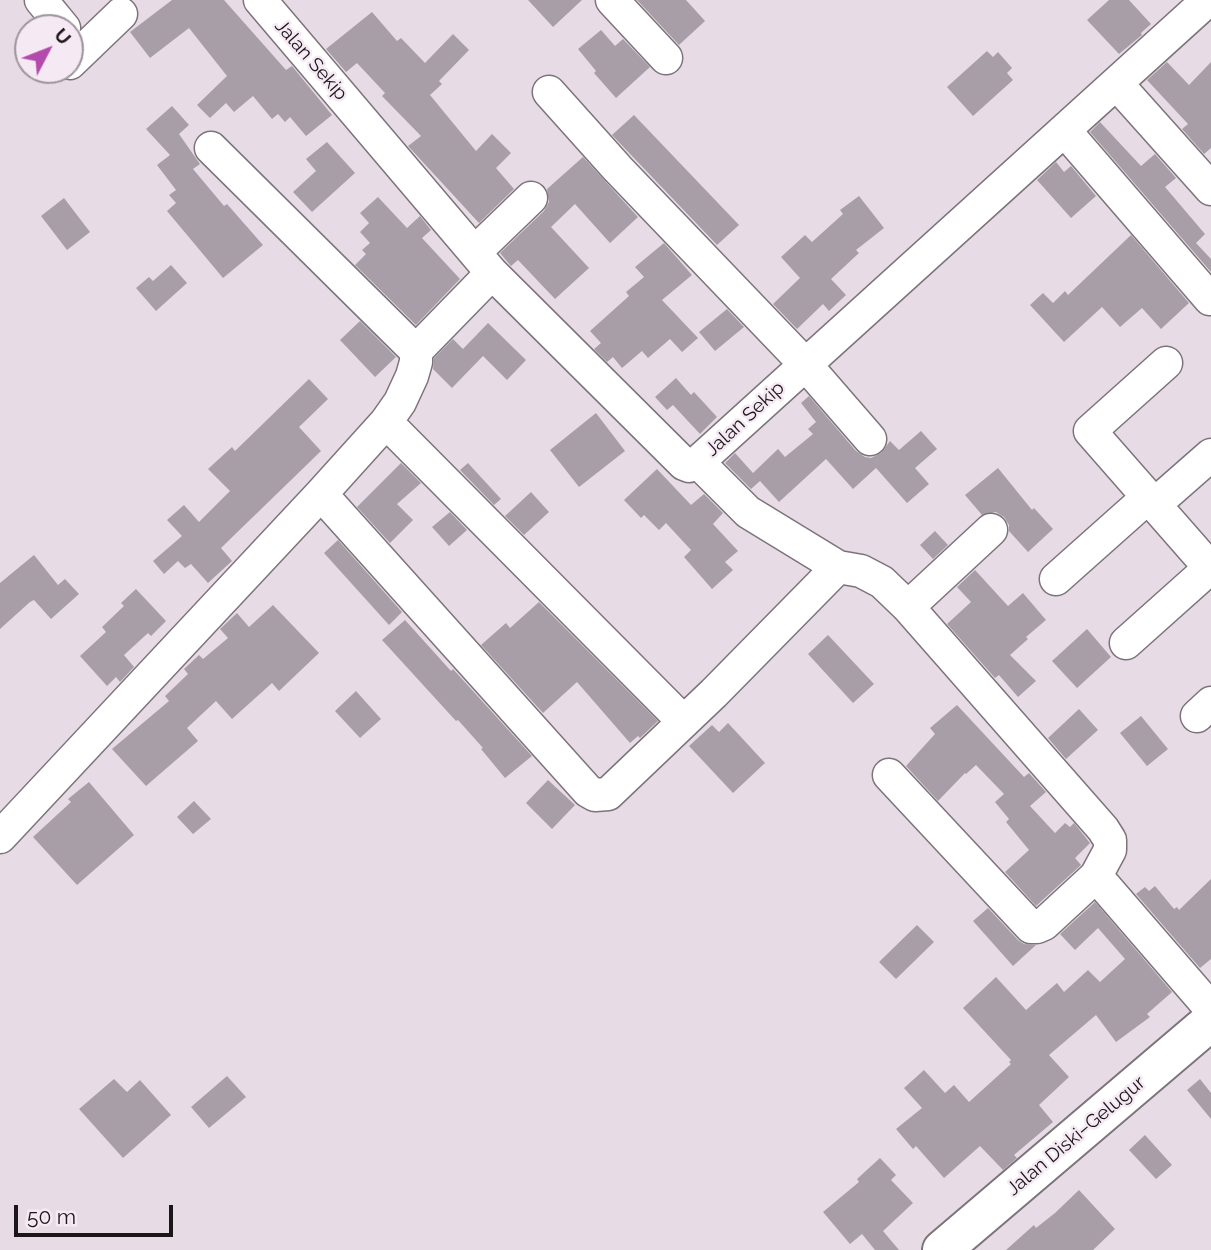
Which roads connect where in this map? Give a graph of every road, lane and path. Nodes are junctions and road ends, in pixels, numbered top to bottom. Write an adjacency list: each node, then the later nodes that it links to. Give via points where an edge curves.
1 (260, 0): 13 (street, Jalan Sekip)
2 (612, 0): 6 (street)
3 (1208, 0): 7 (street, Jalan Sekip)
4 (121, 14): 5 (street)
5 (84, 42)
6 (666, 58)
7 (1117, 84): 9 (street, Jalan Sekip); 11 (street)
8 (549, 92): 17 (street)
9 (1065, 131): 14 (street); 17 (street, Jalan Sekip)
10 (211, 148): 15 (street)
11 (1211, 189)
12 (531, 198): 13 (street)
13 (484, 262): 15 (street); 21 (street, Jalan Sekip, via 684,464)
14 (1210, 299)
15 (416, 351): 18 (street, via 412,376)
16 (1166, 363): 23 (street, via 1090,431)
17 (805, 364): 19 (street); 21 (street, Jalan Sekip)
18 (386, 422): 22 (street); 30 (street)
19 (870, 439)
20 (1211, 455): 23 (street)
21 (698, 463): 25 (street, via 748,512)
22 (321, 494): 30 (street, via 595,795 608,794); 32 (street)
23 (1151, 501): 26 (street); 27 (street)
24 (991, 530): 28 (street)
25 (838, 567): 28 (street, via 871,575); 30 (street)
26 (1210, 569): 29 (street)
27 (1056, 579)
28 (908, 607): 33 (street, via 1103,829 1110,850)
29 (1126, 643)
30 (683, 721)
31 (889, 775): 33 (street, via 1031,927 1044,924)
32 (0, 837)
33 (1096, 876): 34 (street)
34 (1211, 1009)
35 (1211, 1021): 36 (main road, Jalan Diski–Gelugur)
36 (942, 1250)

